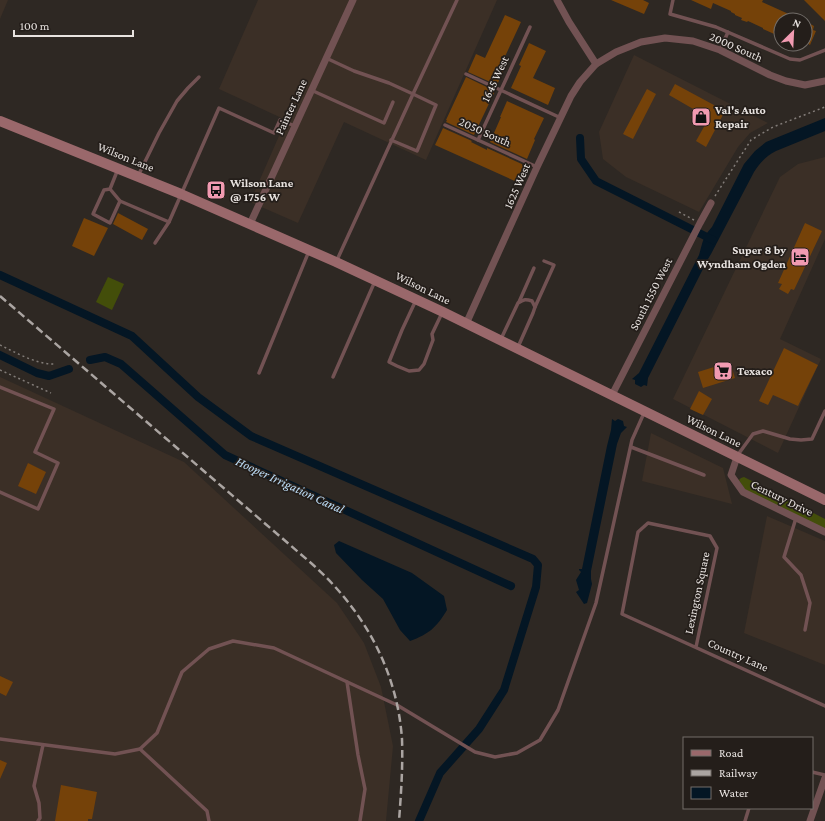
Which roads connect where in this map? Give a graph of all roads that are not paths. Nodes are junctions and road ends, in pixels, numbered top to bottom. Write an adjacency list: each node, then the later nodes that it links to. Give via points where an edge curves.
1 (353, 0): 9 (street, Painter Lane)
2 (458, 0): 16 (lane)
3 (557, 0): 10 (street)
4 (673, 0): 6 (lane, via 670,14)
5 (530, 27): 15 (lane, 1645 West)
6 (728, 32): 7 (lane); 8 (lane, via 790,59 800,60)
7 (720, 50): 10 (street, 2000 South, via 693,40 665,38 641,42 622,49); 13 (street, 2000 South, via 786,81 805,85)
8 (825, 50)
9 (326, 58): 14 (street, Painter Lane); 16 (lane)
10 (596, 64): 18 (street, 1625 West, via 580,82)
11 (466, 74): 15 (lane)
12 (199, 77): 26 (lane, via 177,101)
13 (825, 82)
14 (311, 90): 17 (lane, via 384,123); 21 (street, Painter Lane)
15 (501, 90): 18 (lane); 23 (lane, 1645 West)
16 (413, 94): 22 (lane); 22 (lane, via 436,105 417,150)
17 (393, 102)
18 (561, 118): 24 (street, 1625 West)
19 (0, 120): 25 (main road, Wilson Lane)
20 (446, 125): 23 (lane, 2050 South)
21 (295, 126): 28 (lane, via 280,120 274,133 218,108); 32 (street, Painter Lane)
22 (391, 140): 36 (lane)
23 (478, 140): 24 (lane, 2050 South)
24 (538, 167): 43 (street, 1625 West)
25 (118, 168): 26 (main road, Wilson Lane); 27 (lane)
26 (138, 176): 28 (main road, Wilson Lane)
27 (110, 189): 29 (lane); 29 (lane, via 104,190 93,214 110,223)
28 (181, 194): 31 (lane); 32 (main road, Wilson Lane)
29 (120, 201): 31 (lane)
30 (711, 203): 49 (street, South 1550 West)
31 (169, 222): 33 (lane)
32 (250, 224): 34 (main road, Wilson Lane)
33 (155, 243)
34 (310, 250): 36 (main road, Wilson Lane); 46 (lane)
35 (544, 261): 41 (lane, via 554,265)
36 (336, 262): 38 (main road, Wilson Lane)
37 (534, 268): 40 (lane)
38 (375, 280): 39 (main road, Wilson Lane); 47 (lane)
39 (417, 299): 42 (main road, Wilson Lane); 42 (lane, via 389,362 409,371 419,370 424,364 433,340 432,334)
40 (518, 303): 41 (lane, via 528,299); 44 (lane)
41 (535, 307): 45 (lane)
42 (443, 312): 43 (main road, Wilson Lane)
43 (466, 324): 44 (main road, Wilson Lane)
44 (500, 340): 45 (main road, Wilson Lane)
45 (517, 348): 49 (main road, Wilson Lane)
46 (259, 373)
47 (333, 377)
48 (0, 387): 55 (lane, via 54,409 35,452 58,463 38,509)
49 (612, 395): 51 (main road, Wilson Lane)
50 (825, 411): 53 (lane, via 812,439 790,439 763,431 754,434)
51 (645, 412): 52 (lane); 53 (main road, Wilson Lane)
52 (631, 447): 54 (lane); 62 (lane, via 596,603 558,710 540,740 517,754 495,757 474,752 397,705)
53 (737, 457): 56 (main road, Wilson Lane); 57 (street, Century Drive, via 731,475 742,492)
54 (704, 475)
55 (0, 492)
56 (825, 500)
57 (796, 518): 58 (street, Century Drive); 60 (lane, via 784,556 801,575 810,603)
58 (825, 532)
59 (622, 614): 61 (lane, Country Lane); 61 (lane, Lexington Square, via 638,532 648,523 710,536 717,548)
60 (805, 630)
61 (696, 647): 63 (lane, Country Lane)
62 (347, 682): 66 (lane, via 274,648 233,641 209,649 182,672 157,733); 73 (lane, via 365,789)
63 (825, 706)
64 (0, 738): 65 (lane)
65 (43, 744): 66 (lane, via 115,754); 71 (lane, via 34,786 39,803)
66 (140, 749): 72 (lane, via 206,811)
67 (813, 772): 68 (lane)
68 (825, 775)
69 (825, 778): 75 (street)
70 (750, 809): 74 (lane)
71 (38, 821)
72 (209, 821)
73 (360, 821)
74 (745, 821)
75 (810, 821)

